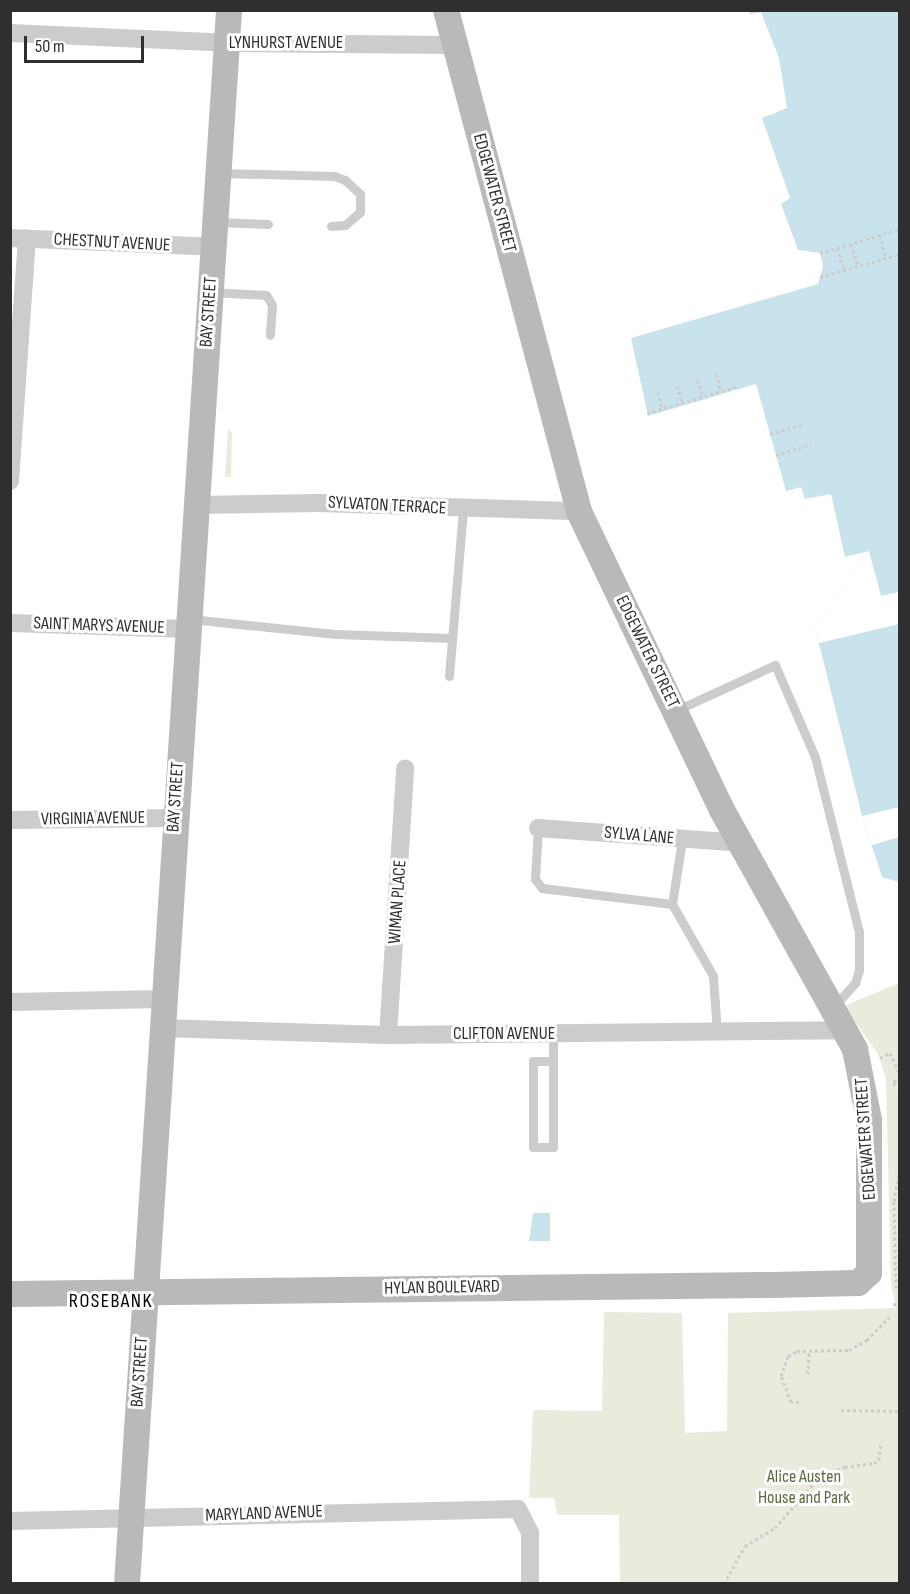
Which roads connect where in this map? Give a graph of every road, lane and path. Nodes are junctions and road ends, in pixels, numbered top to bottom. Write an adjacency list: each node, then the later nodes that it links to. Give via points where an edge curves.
1 (229, 10): 4 (street, BAY STREET)
2 (446, 10): 5 (street, EDGEWATER STREET)
3 (10, 33): 4 (street, LYNHURST AVENUE)
4 (226, 43): 5 (street, LYNHURST AVENUE); 6 (street, BAY STREET)
5 (454, 45): 42 (street, EDGEWATER STREET)
6 (218, 173): 7 (street, BAY STREET); 9 (lane, via 327,176 345,180 360,194 360,212 351,222)
7 (215, 222): 8 (lane); 14 (street, BAY STREET)
8 (268, 224)
9 (331, 226)
10 (900, 230): 11 (path)
11 (880, 235): 13 (path); 18 (path)
12 (19, 238): 14 (street, CHESTNUT AVENUE); 34 (street)
13 (851, 244): 15 (path); 19 (path)
14 (213, 248): 22 (street, BAY STREET)
15 (837, 248): 16 (path); 20 (path)
16 (820, 253)
17 (900, 254): 18 (path)
18 (886, 258): 19 (path)
19 (858, 267): 20 (path)
20 (844, 270): 21 (path)
21 (820, 277)
22 (210, 291): 23 (lane, via 266,295 272,305); 40 (street, BAY STREET)
23 (270, 335)
24 (716, 374): 28 (path)
25 (697, 380): 30 (path)
26 (677, 386): 31 (path)
27 (738, 386): 28 (path)
28 (721, 391): 30 (path)
29 (658, 392): 32 (path)
30 (703, 396): 31 (path)
31 (682, 402): 32 (path)
32 (662, 408): 33 (path)
33 (647, 412)
34 (13, 415): 39 (street)
35 (804, 424): 36 (path)
36 (770, 434)
37 (811, 444): 38 (path)
38 (776, 455)
39 (10, 481)
40 (196, 505): 41 (street, SYLVATON TERRACE, via 318,503); 44 (street, BAY STREET)
41 (463, 509): 42 (street, SYLVATON TERRACE); 45 (lane)
42 (579, 511): 47 (street, EDGEWATER STREET)
43 (10, 623): 44 (street, SAINT MARYS AVENUE)
44 (189, 624): 45 (lane); 49 (street, BAY STREET)
45 (451, 638): 46 (lane)
46 (449, 676)
47 (674, 711): 53 (street, EDGEWATER STREET); 57 (lane, via 775,665 815,757 859,932 855,983)
48 (405, 769): 62 (street, WIMAN PLACE)
49 (175, 818): 50 (street, VIRGINIA AVENUE); 55 (street, BAY STREET)
50 (10, 820)
51 (538, 828): 52 (street, SYLVA LANE); 54 (lane, via 535,879 542,888)
52 (682, 840): 53 (street, SYLVA LANE); 54 (lane)
53 (740, 843): 57 (street, EDGEWATER STREET)
54 (672, 904): 61 (lane, via 713,976)
55 (164, 999): 56 (street); 58 (street, BAY STREET)
56 (10, 1002)
57 (832, 1008): 59 (street, EDGEWATER STREET)
58 (162, 1028): 62 (street, CLIFTON AVENUE); 72 (street, BAY STREET)
59 (845, 1030): 61 (street, CLIFTON AVENUE); 70 (street, EDGEWATER STREET, via 861,1065 868,1120)
60 (553, 1034): 61 (street, CLIFTON AVENUE); 62 (street, CLIFTON AVENUE); 64 (lane)
61 (717, 1034)
62 (388, 1035)
63 (880, 1058): 65 (path, via 890,1053)
64 (553, 1061): 64 (lane, via 554,1147 533,1147 533,1061)
65 (900, 1075): 66 (path, via 893,1083)
66 (900, 1088)
67 (900, 1170): 68 (path, via 894,1201)
68 (896, 1252): 69 (path); 71 (path)
69 (900, 1260)
70 (869, 1273): 72 (street, HYLAN BOULEVARD, via 858,1283)
71 (896, 1288)
72 (145, 1293): 73 (street, HYLAN BOULEVARD); 83 (street, BAY STREET)
73 (10, 1294)
74 (893, 1304): 75 (path)
75 (900, 1305)
76 (889, 1317): 77 (path, via 855,1348)
77 (809, 1352): 78 (path); 79 (path, via 792,1353 781,1372 791,1402)
78 (808, 1374)
79 (799, 1402)
80 (841, 1410): 81 (path)
81 (898, 1411)
82 (881, 1442): 87 (path, via 879,1460 874,1463 820,1476 775,1528 745,1546)
83 (131, 1518): 84 (street, MARYLAND AVENUE); 85 (street, BAY STREET); 86 (street, MARYLAND AVENUE, via 518,1509 530,1533)
84 (10, 1521)
85 (127, 1584)
86 (530, 1584)
87 (724, 1584)

